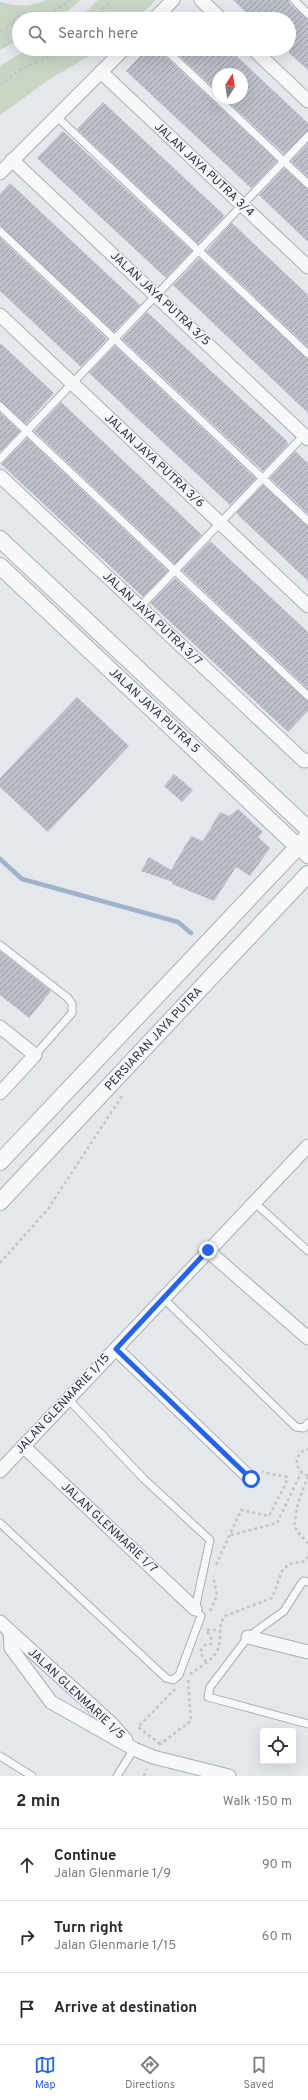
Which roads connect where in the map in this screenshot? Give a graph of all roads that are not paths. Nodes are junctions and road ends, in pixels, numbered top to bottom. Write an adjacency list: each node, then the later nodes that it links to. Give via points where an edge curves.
1 (173, 0): 4 (street)
2 (201, 0): 5 (street)
3 (294, 0): 6 (lane)
4 (161, 12)
5 (214, 12)
6 (308, 14)
7 (117, 56): 10 (street)
8 (172, 56): 15 (lane)
9 (260, 56): 11 (street)
10 (101, 72): 12 (street); 18 (street, JALAN JAYA PUTRA 3/4)
11 (308, 101)
12 (56, 116): 14 (street); 20 (lane)
13 (308, 136): 15 (lane)
14 (12, 160): 16 (street); 22 (street, JALAN JAYA PUTRA 3/5)
15 (284, 161): 17 (lane); 18 (lane)
16 (0, 173)
17 (308, 184)
18 (242, 205): 20 (lane); 21 (street, JALAN JAYA PUTRA 3/4)
19 (0, 231): 24 (lane)
20 (199, 250): 22 (lane); 25 (lane)
21 (308, 267)
22 (156, 295): 24 (lane); 29 (street, JALAN JAYA PUTRA 3/5)
23 (0, 315): 26 (street, JALAN JAYA PUTRA 3/6)
24 (114, 339): 26 (lane); 32 (lane)
25 (308, 354)
26 (72, 383): 28 (lane); 34 (street, JALAN JAYA PUTRA 3/6)
27 (0, 406): 28 (lane)
28 (27, 431): 30 (lane); 37 (lane)
29 (307, 435): 32 (lane)
30 (0, 459)
31 (0, 476): 39 (street, JALAN JAYA PUTRA 3/7)
32 (263, 478): 33 (lane); 34 (lane)
33 (308, 521)
34 (220, 523): 37 (lane); 38 (street, JALAN JAYA PUTRA 3/6)
35 (0, 539): 42 (street, JALAN JAYA PUTRA 5)
36 (0, 566): 43 (street, JALAN JAYA PUTRA 5)
37 (175, 570): 39 (lane); 40 (lane)
38 (308, 606)
39 (140, 607): 41 (street, JALAN JAYA PUTRA 3/7)
40 (308, 696)
41 (306, 761)
42 (308, 829)
43 (305, 846): 52 (street)
44 (308, 874): 46 (street, PERSIARAN JAYA PUTRA)
45 (308, 893): 46 (street)
46 (282, 903): 53 (street, PERSIARAN JAYA PUTRA)
47 (0, 945): 49 (lane, via 68,998 72,1004 72,1013)
48 (0, 1027): 49 (street)
49 (35, 1055): 50 (street)
50 (0, 1093)
51 (306, 1150): 54 (street, JALAN GLENMARIE 1/15)
52 (0, 1162)
53 (0, 1202)
54 (254, 1202): 55 (street, JALAN GLENMARIE 1/15); 56 (lane)
55 (208, 1250): 57 (street, JALAN GLENMARIE 1/15); 58 (street)
56 (308, 1251)
57 (163, 1298): 59 (street, JALAN GLENMARIE 1/15); 61 (lane, via 296,1427 304,1428)
58 (308, 1338)
59 (116, 1349): 60 (street, JALAN GLENMARIE 1/15); 64 (street)
60 (68, 1399): 62 (street, JALAN GLENMARIE 1/15); 67 (lane, via 144,1479 210,1540)
61 (308, 1423)
62 (23, 1446): 63 (street, JALAN GLENMARIE 1/15); 67 (street, JALAN GLENMARIE 1/7)
63 (0, 1471)
64 (251, 1479)
65 (0, 1523): 67 (lane, via 166,1678 173,1680 179,1675 201,1616)
66 (308, 1582): 70 (lane, via 304,1581 301,1584 284,1611)
67 (195, 1609)
68 (0, 1622): 69 (street, JALAN GLENMARIE 1/5)
69 (10, 1632): 73 (street, JALAN GLENMARIE 1/5, via 111,1723); 73 (street, JALAN GLENMARIE 1/5, via 11,1648 51,1702)
70 (248, 1637): 71 (street); 72 (lane, via 210,1687 208,1697)
71 (308, 1652)
72 (308, 1724)
73 (134, 1749): 76 (lane); 77 (street, via 153,1757)
74 (0, 1756): 75 (lane)
75 (32, 1776)
76 (117, 1776)
77 (228, 1776)

